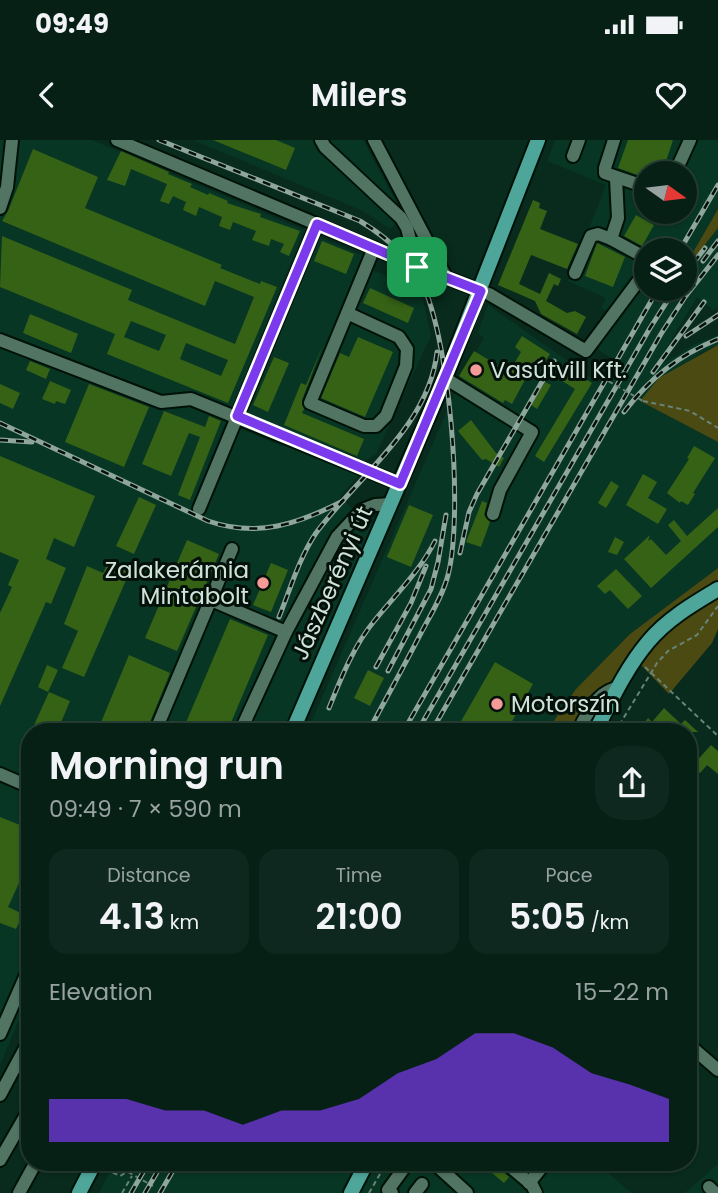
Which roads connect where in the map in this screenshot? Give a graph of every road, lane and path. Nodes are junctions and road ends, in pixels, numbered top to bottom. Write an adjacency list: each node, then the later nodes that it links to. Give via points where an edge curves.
1 (12, 140): 13 (street)
2 (117, 140): 14 (street)
3 (321, 140): 18 (street, via 401,218)
4 (374, 140): 20 (street)
5 (538, 140): 22 (main road, Jászberényi út)
6 (579, 140): 9 (street)
7 (614, 140): 11 (street, via 604,170)
8 (690, 140): 10 (street)
9 (573, 156)
10 (680, 161)
11 (616, 178): 12 (street); 15 (street, via 618,218)
12 (634, 183)
13 (0, 208)
14 (317, 224): 16 (street); 27 (street)
15 (611, 239): 17 (street); 19 (street, via 591,236)
16 (374, 248): 18 (street); 23 (street)
17 (634, 251)
18 (417, 267): 20 (street)
19 (575, 273)
20 (447, 279): 22 (street)
21 (634, 287): 25 (street)
22 (481, 291): 25 (street); 26 (main road, Jászberényi út)
23 (347, 313): 23 (street, via 310,403 364,426 376,426 386,416 406,366 407,349 399,337)
24 (0, 340): 27 (street, via 161,402 191,398)
25 (586, 351): 28 (path, bridge, via 601,377 643,401 690,411)
26 (445, 379): 29 (main road, Jászberényi út); 32 (street, via 532,432 500,490)
27 (237, 416): 29 (street); 31 (street)
28 (718, 428)
29 (400, 484): 30 (main road, Jászberényi út)
30 (391, 505): 36 (street, via 362,510 337,537); 41 (main road, Jászberényi út)
31 (199, 509)
32 (493, 514)
33 (232, 549): 35 (street)
34 (717, 597): 37 (main road, via 682,611); 44 (path, via 697,635 668,651 657,663)
35 (211, 600): 36 (street); 39 (street)
36 (286, 632): 40 (street)
37 (636, 658): 38 (main road); 45 (path)
38 (618, 688): 42 (street, via 600,696); 43 (main road)
39 (159, 723)
40 (244, 723)
41 (296, 723)
42 (582, 723)
43 (600, 723)
44 (620, 723)
45 (718, 736)
46 (0, 774): 47 (street)
47 (21, 782)
48 (21, 986): 49 (street)
49 (0, 1034)
50 (697, 1051): 52 (street)
51 (21, 1056): 53 (street)
52 (717, 1068)
53 (0, 1095)
54 (21, 1124): 55 (street)
55 (0, 1160)
56 (31, 1171): 70 (street)
57 (96, 1171): 71 (main road)
58 (110, 1171): 59 (path, via 120,1176)
59 (127, 1171): 67 (path)
60 (360, 1171): 73 (main road)
61 (382, 1171): 74 (path)
62 (402, 1171): 75 (street, via 388,1190)
63 (442, 1171): 69 (street)
64 (515, 1171): 68 (street)
65 (542, 1171): 68 (street)
66 (133, 1175): 72 (path)
67 (153, 1186)
68 (533, 1188)
69 (463, 1192)
70 (19, 1193)
71 (79, 1193)
72 (122, 1193)
73 (351, 1193)
74 (369, 1193)
75 (392, 1193)

